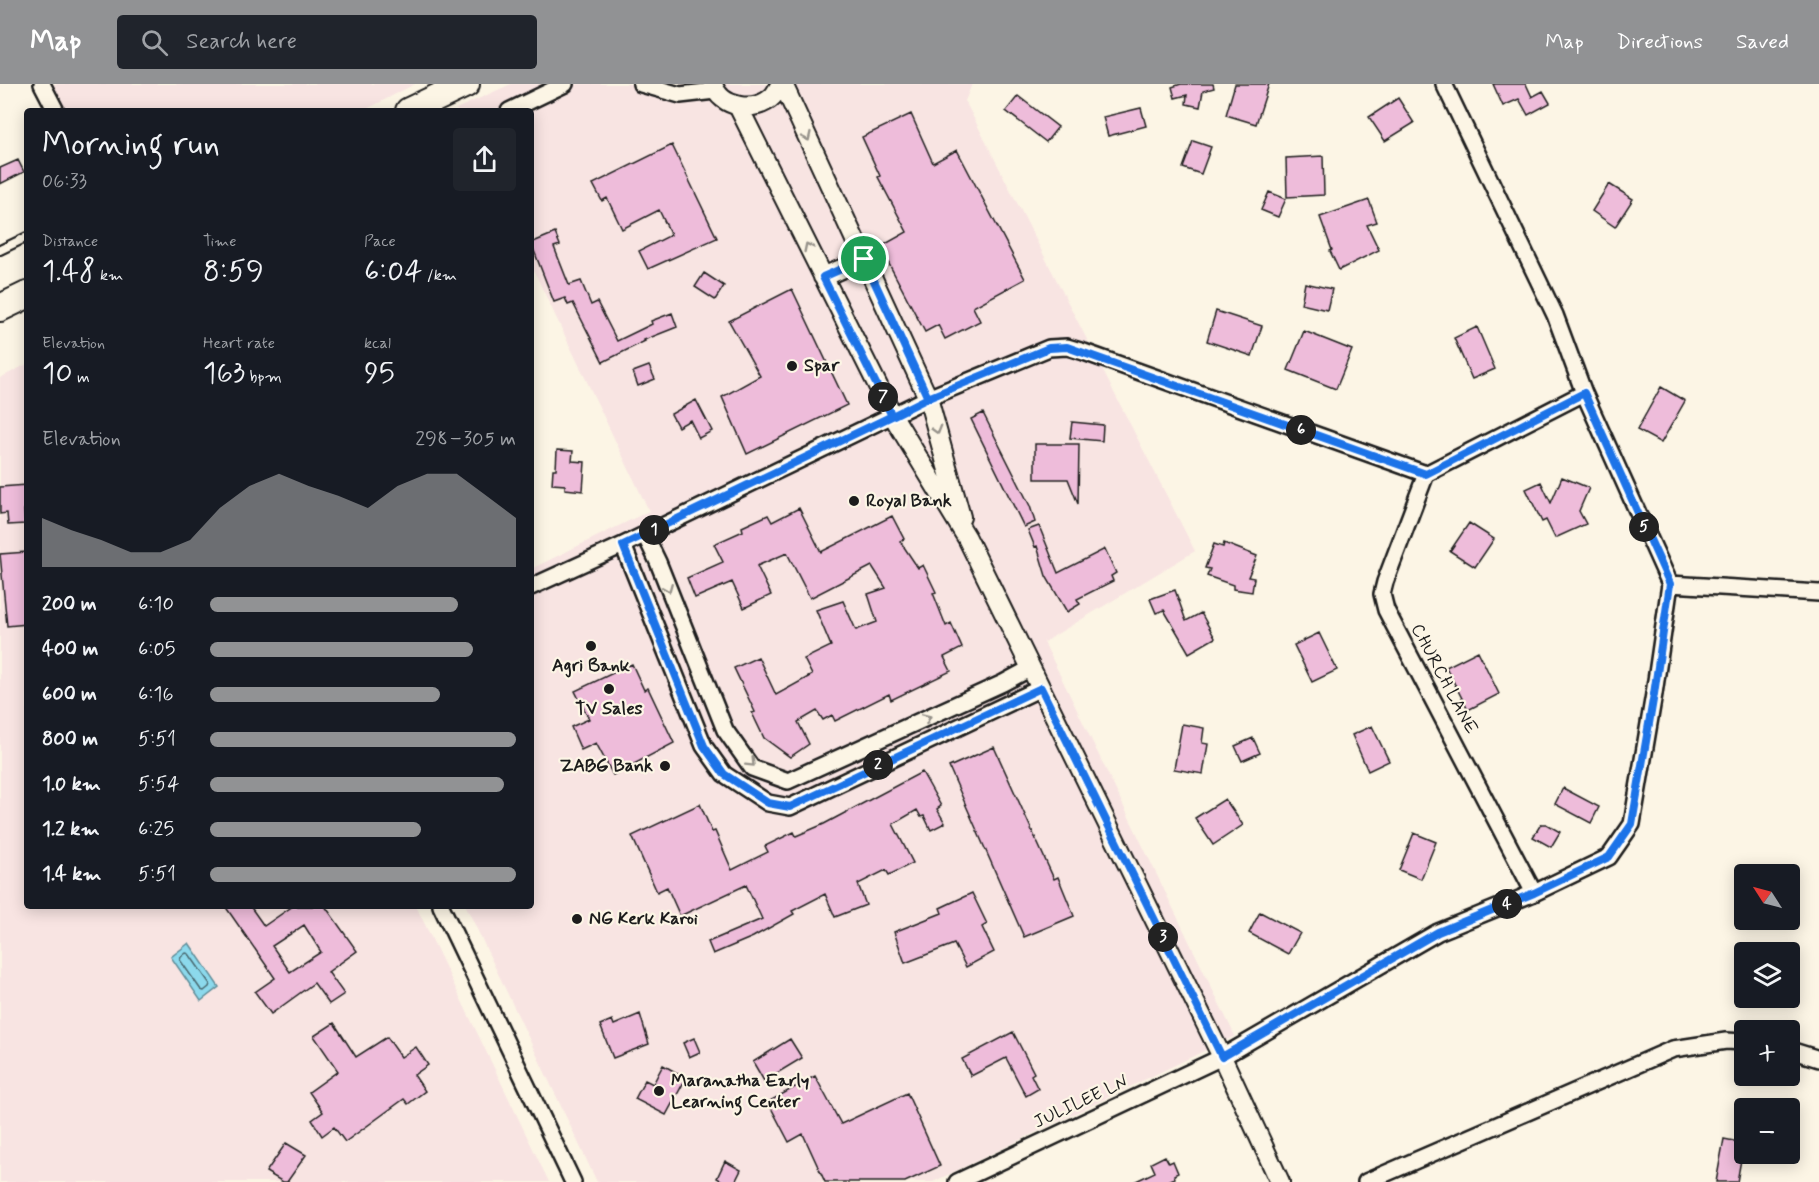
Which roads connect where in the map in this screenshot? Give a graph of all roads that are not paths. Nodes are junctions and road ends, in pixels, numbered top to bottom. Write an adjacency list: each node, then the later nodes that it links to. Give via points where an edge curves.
1 (42, 84): 9 (street)
2 (466, 84): 10 (highway)
3 (565, 84): 11 (street)
4 (641, 84): 7 (street, via 680,94)
5 (782, 84): 8 (street, via 772,97 756,106); 14 (street, one-way to 14)
6 (1444, 84): 18 (street, via 1555,315)
7 (714, 87): 8 (street, via 725,101)
8 (738, 106): 15 (street, one-way to 8)
9 (54, 108)
10 (416, 108)
11 (515, 108)
12 (24, 238): 13 (lane)
13 (0, 250)
14 (864, 259): 15 (street); 19 (street)
15 (823, 277): 20 (street)
16 (24, 296): 17 (highway)
17 (0, 308)
18 (1584, 393): 21 (street); 25 (street)
19 (928, 398): 20 (street); 21 (street, via 1049,348 1067,347); 23 (street, one-way to 23)
20 (892, 416): 22 (street); 23 (street)
21 (1426, 474): 34 (street, CHURCH LANE, via 1385,582 1386,610)
22 (645, 535): 24 (street); 29 (street, one-way to 29)
23 (967, 538): 28 (street)
24 (623, 545): 26 (street); 30 (street)
25 (1670, 584): 27 (street); 34 (street, JULILEE LN, via 1632,824 1609,857)
26 (534, 586)
27 (1819, 593)
28 (1031, 668): 31 (street); 32 (street, one-way to 28)
29 (701, 671): 30 (street); 32 (street, one-way to 32, via 725,730 753,768 788,781)
30 (677, 680): 33 (street, via 704,746 724,774 768,803 790,807)
31 (1041, 688): 33 (street); 38 (street)
32 (835, 759): 33 (street)
33 (845, 781)
34 (1534, 893): 38 (street, JULILEE LN, via 1438,932)
35 (442, 909): 40 (street)
36 (1734, 1041): 43 (street, via 1673,1049)
37 (1800, 1053): 39 (street)
38 (1222, 1057): 41 (street, JULILEE LN); 42 (street)
39 (1819, 1059)
40 (573, 1182)
41 (957, 1182)
42 (1280, 1182)
43 (1366, 1182)

